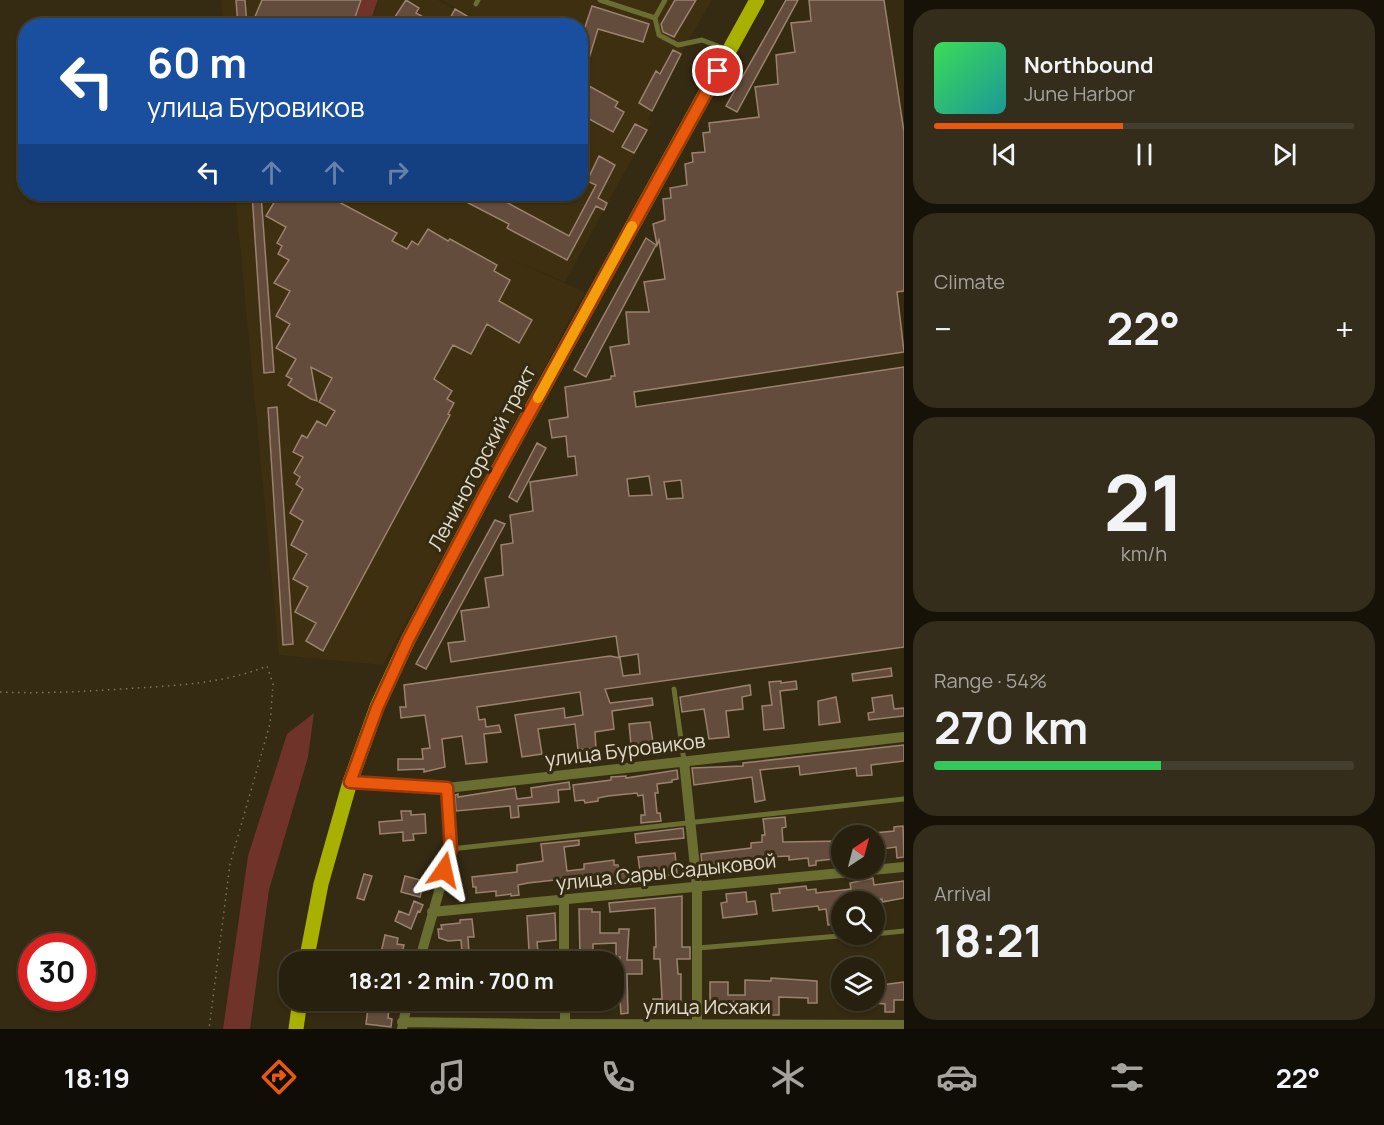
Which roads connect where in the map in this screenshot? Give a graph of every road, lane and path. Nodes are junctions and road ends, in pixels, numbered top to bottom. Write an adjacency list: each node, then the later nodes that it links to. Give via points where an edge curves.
1 (600, 0): 4 (lane)
2 (665, 0): 4 (lane)
3 (757, 0): 5 (main road, Лениногорский тракт)
4 (655, 18): 5 (lane, via 659,35 678,45 702,40)
5 (730, 50): 10 (main road, Лениногорский тракт, via 408,640)
6 (674, 689): 9 (lane)
7 (0, 692): 35 (path, via 52,694 204,684 240,677 267,666 273,684 270,724 230,864)
8 (904, 737): 9 (street, улица Буровиков)
9 (684, 761): 11 (street, улица Буровиков); 13 (street)
10 (350, 782): 11 (street, улица Буровиков); 23 (main road, Лениногорский тракт, via 321,884)
11 (447, 788): 14 (street)
12 (904, 799): 13 (lane)
13 (691, 824): 14 (lane); 16 (street)
14 (451, 849): 18 (street)
15 (904, 867): 16 (street, улица Сары Садыковой)
16 (698, 887): 17 (street, улица Сары Садыковой); 22 (street)
17 (564, 900): 18 (street, улица Сары Садыковой); 25 (street)
18 (432, 912): 24 (street)
19 (904, 931): 20 (lane)
20 (885, 933)
21 (831, 937): 22 (lane)
22 (698, 948): 33 (street)
23 (308, 951)
24 (422, 951)
25 (564, 951)
26 (298, 1011): 36 (main road)
27 (565, 1011): 28 (street)
28 (565, 1024): 32 (street, улица Исхаки); 33 (street, улица Исхаки)
29 (402, 1025): 31 (street, улица Исхаки)
30 (904, 1025): 34 (street, улица Исхаки)
31 (471, 1026): 32 (street, улица Исхаки)
32 (539, 1027)
33 (697, 1027): 34 (street, улица Исхаки)
34 (834, 1027)
35 (209, 1029)
36 (296, 1029)

